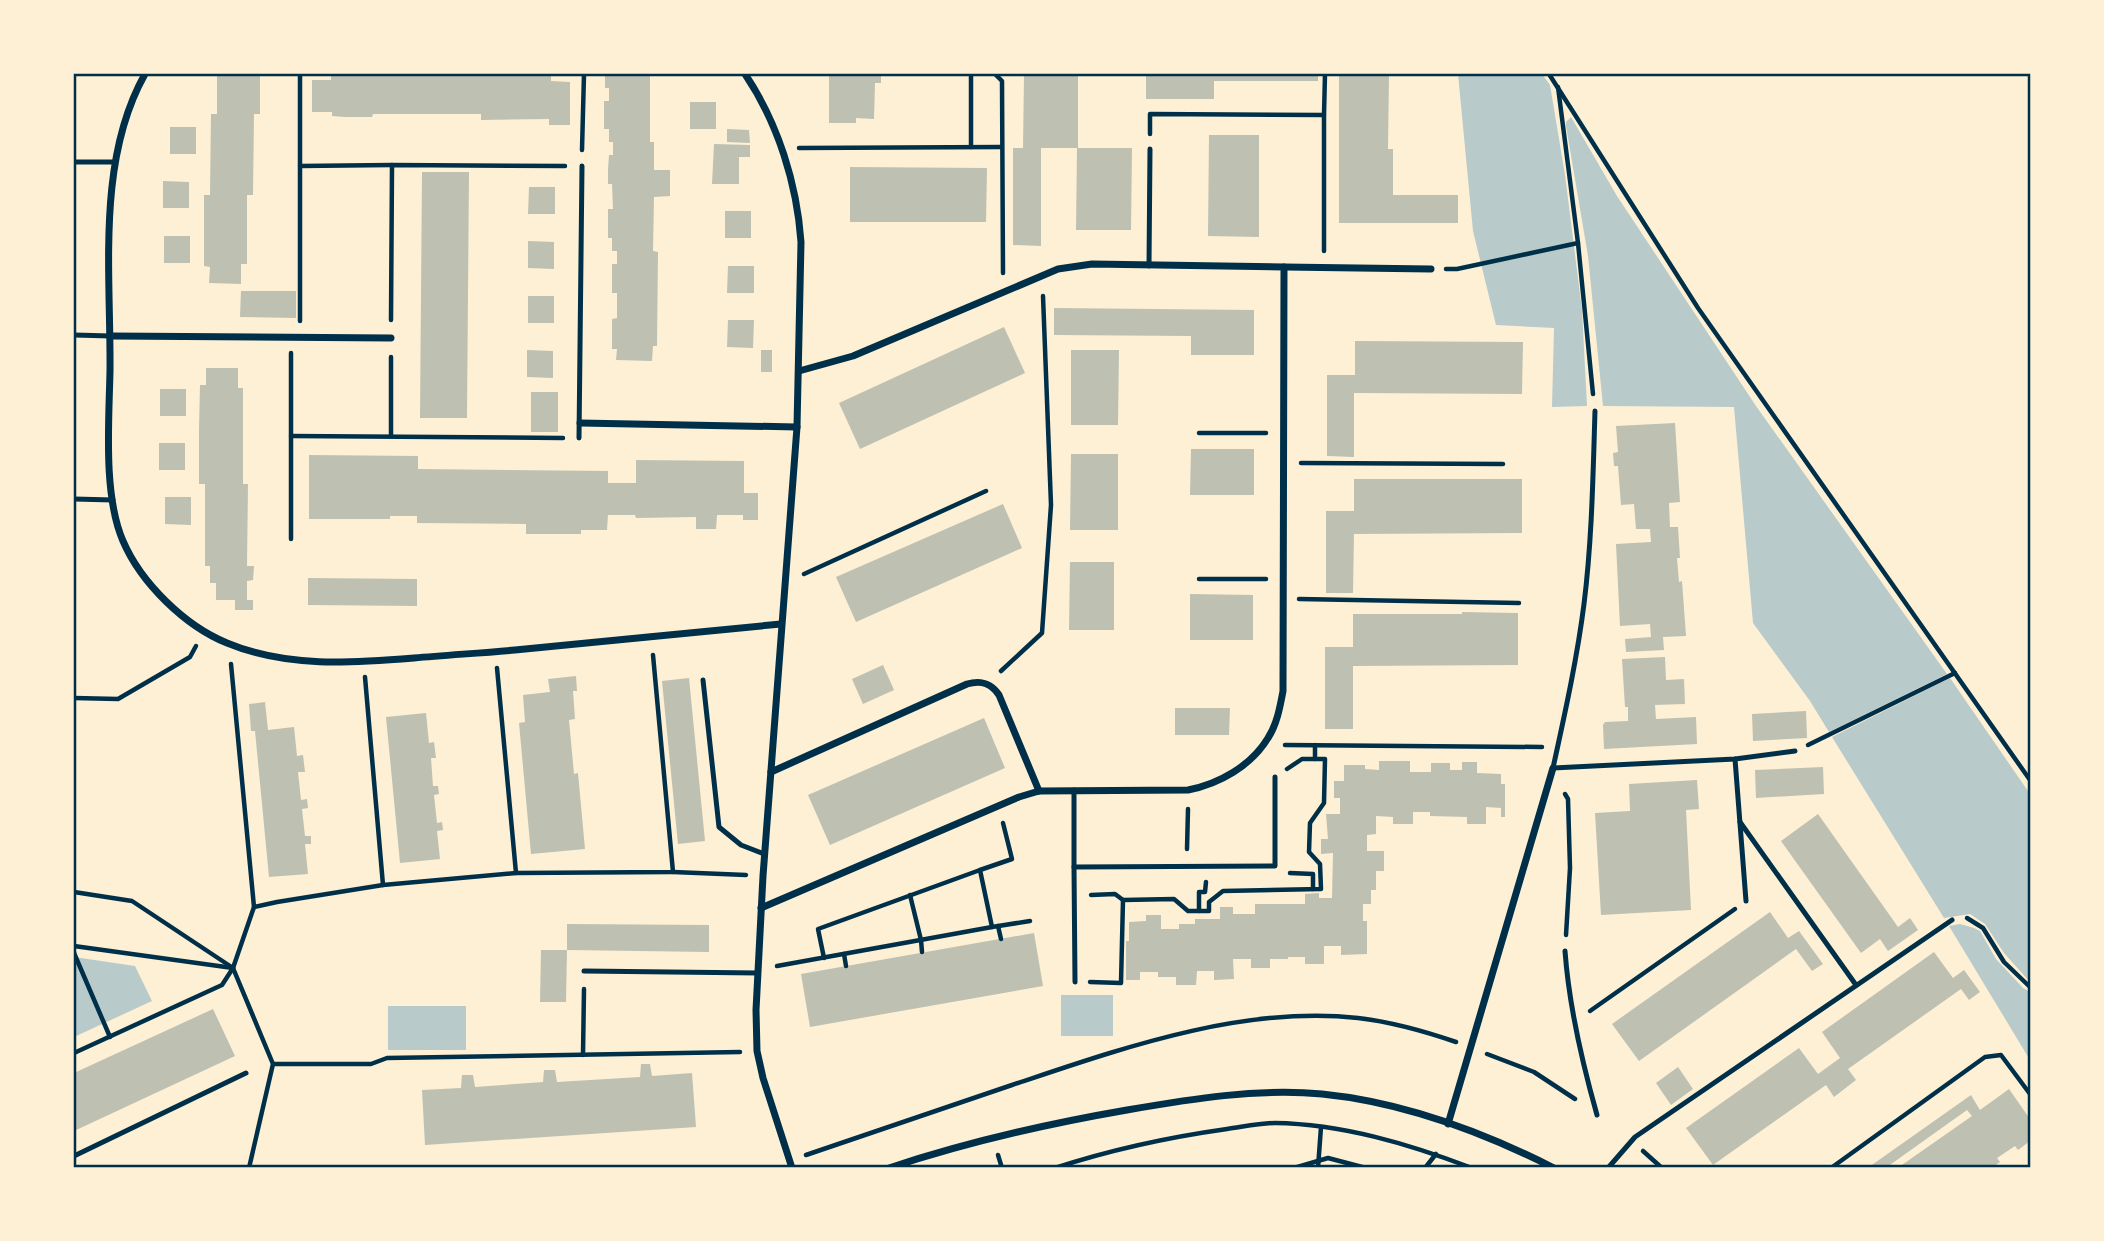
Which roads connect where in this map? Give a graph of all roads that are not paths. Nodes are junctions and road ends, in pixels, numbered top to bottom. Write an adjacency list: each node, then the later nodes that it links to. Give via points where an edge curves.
1 (145, 74): 5 (street, via 129,108)
2 (745, 74): 13 (street, via 767,113 793,182 801,242)
3 (1150, 149): 7 (lane)
4 (74, 162): 5 (lane)
5 (115, 162): 11 (street)
6 (582, 166): 15 (lane)
7 (1149, 266): 8 (street); 13 (street, via 1092,264 1058,270 853,356)
8 (1284, 267): 9 (street); 27 (street, via 1283,691 1278,716 1254,755 1206,786)
9 (1432, 269)
10 (74, 335): 11 (lane)
11 (111, 335): 12 (street); 19 (street)
12 (391, 338)
13 (799, 371): 16 (street)
14 (1595, 411): 24 (lane, via 1584,605)
15 (580, 422): 16 (street); 17 (lane)
16 (797, 427): 20 (street)
17 (579, 438)
18 (74, 499): 19 (lane)
19 (113, 500): 20 (street, via 122,540 159,594 203,632 259,654 289,660 364,662)
20 (781, 624): 25 (street)
21 (703, 680): 30 (lane, via 719,827 741,845)
22 (1795, 751): 23 (lane)
23 (1735, 759): 24 (lane); 29 (lane)
24 (1553, 768): 42 (street)
25 (771, 772): 28 (street, via 977,682 988,684 999,695); 30 (street)
26 (1275, 777): 31 (lane, via 1275,866)
27 (1074, 790): 28 (street); 31 (lane)
28 (1039, 791): 33 (street)
29 (1740, 822): 32 (lane); 39 (lane)
30 (764, 854): 33 (street)
31 (1074, 867): 38 (lane)
32 (1746, 901)
33 (761, 908): 36 (street)
34 (1952, 920): 39 (lane)
35 (1565, 951): 41 (lane, via 1575,1022)
36 (758, 969): 37 (lane); 44 (street, via 757,1051)
37 (584, 971)
38 (1076, 982)
39 (1856, 985): 47 (lane, via 1635,1137)
40 (246, 1073): 43 (lane)
41 (1597, 1115)
42 (1448, 1124): 45 (street, via 1324,1094 1199,1098 1048,1124); 46 (street)
43 (74, 1156)
44 (792, 1167)
45 (890, 1167)
46 (1554, 1167)
47 (1608, 1167)

